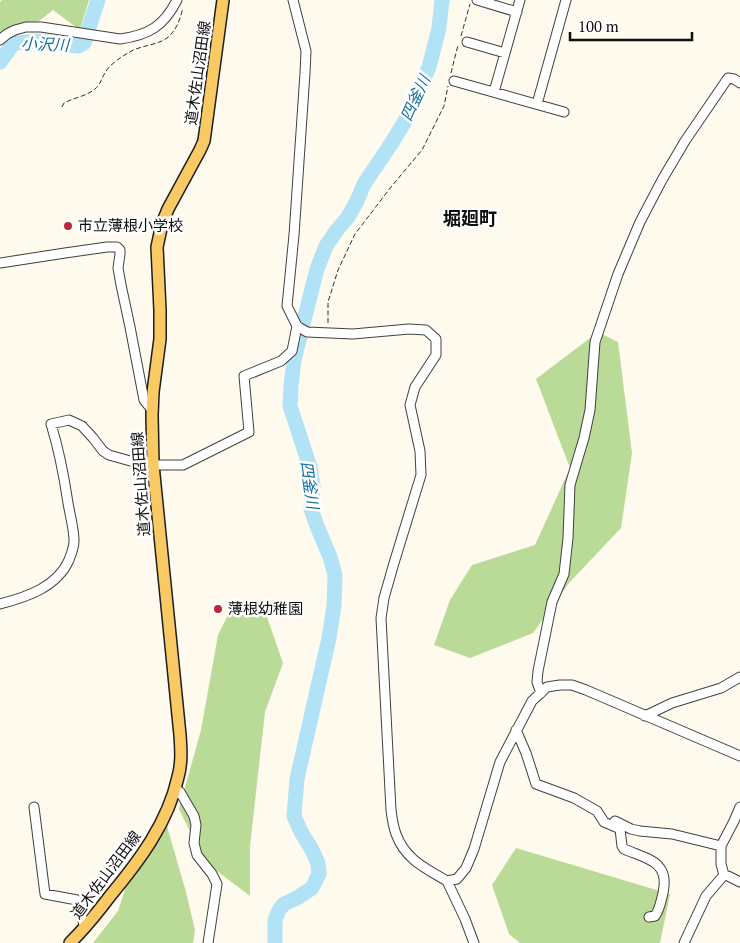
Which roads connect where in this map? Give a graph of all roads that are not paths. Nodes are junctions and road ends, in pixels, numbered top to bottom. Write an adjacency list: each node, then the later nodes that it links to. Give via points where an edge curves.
1 (223, 0): 18 (main road, 道木佐山沼田線, via 204,141 168,209 157,247 160,339)
2 (293, 0): 17 (street, via 306,51 287,306)
3 (477, 0): 7 (street)
4 (520, 0): 7 (street)
5 (566, 0): 14 (street)
6 (181, 2): 8 (street, via 158,26 131,37 120,39 26,27 6,34)
7 (517, 12): 10 (street)
8 (0, 40)
9 (467, 42): 10 (street)
10 (505, 53): 13 (street)
11 (451, 80): 13 (street)
12 (740, 83): 22 (street, via 728,78 662,180 618,274 598,334 590,410 570,485 564,574 552,602 538,671)
13 (494, 92): 14 (street)
14 (538, 104): 15 (street)
15 (564, 112)
16 (0, 263): 18 (street, via 117,247 120,250 118,268 144,400)
17 (298, 326): 19 (street, via 292,351 280,362 244,376 249,432 183,465); 32 (street, via 307,332 328,334 426,330 436,339 436,355 415,387 410,406 420,451 421,474 381,618 391,810 396,834 412,859)
18 (152, 410): 19 (main road, 道木佐山沼田線)
19 (153, 465): 20 (street, via 109,455 82,426 69,420 51,424 63,472 74,540 72,553 55,580 16,600); 26 (main road, 道木佐山沼田線, via 180,735)
20 (0, 604)
21 (740, 677): 23 (street, via 721,688 672,702)
22 (541, 693): 23 (street, via 547,687 572,685); 24 (street, via 532,701)
23 (645, 716): 25 (street)
24 (516, 730): 29 (street, via 536,784 574,798); 32 (street, via 500,762 466,868 457,879)
25 (740, 756)
26 (176, 788): 35 (main road, 道木佐山沼田線, via 166,814 143,854); 37 (street, via 194,816 197,855 217,884)
27 (740, 806): 30 (street)
28 (34, 807): 35 (street, via 45,894 77,900)
29 (599, 813): 30 (street, via 631,829 672,834); 34 (street, via 604,822 620,829 624,849 653,861 662,870 665,887 659,911 655,916)
30 (721, 846): 31 (street)
31 (724, 875): 33 (street); 39 (street, via 706,896)
32 (447, 881): 38 (street)
33 (740, 882)
34 (649, 916)
35 (85, 928): 36 (main road, 道木佐山沼田線)
36 (70, 943)
37 (208, 943)
38 (474, 943)
39 (684, 943)

